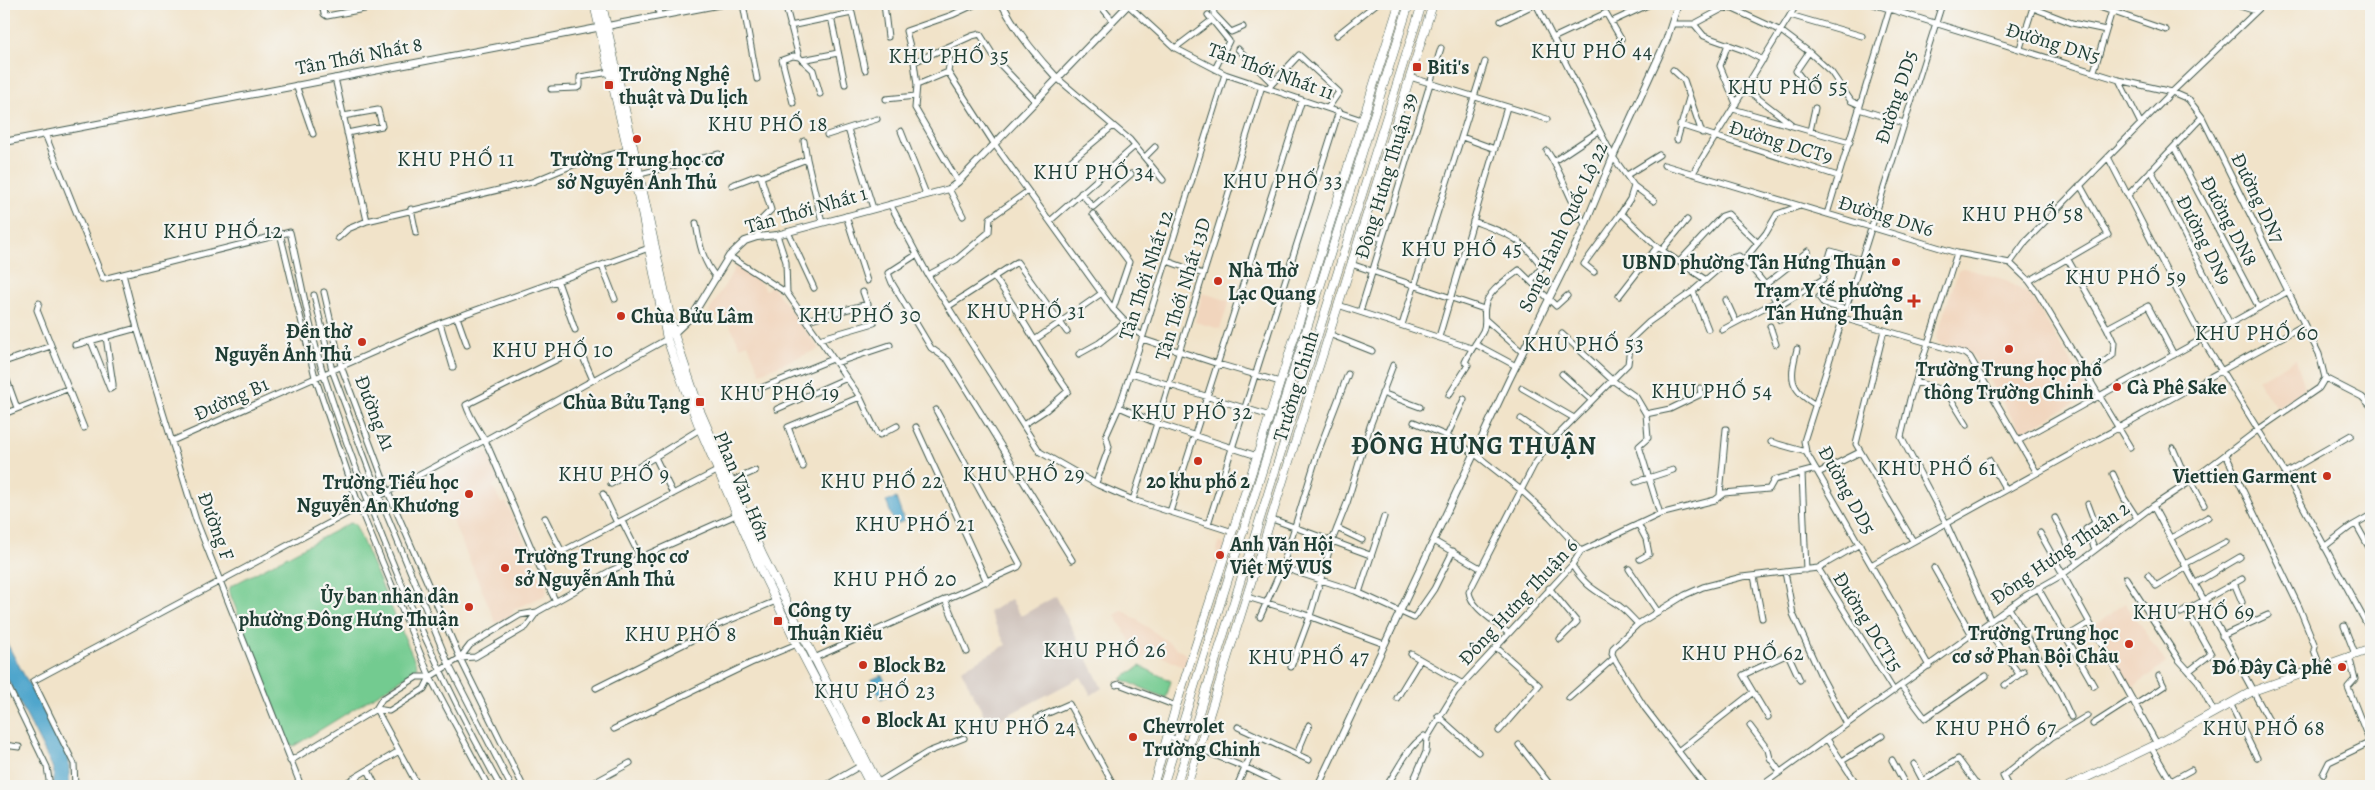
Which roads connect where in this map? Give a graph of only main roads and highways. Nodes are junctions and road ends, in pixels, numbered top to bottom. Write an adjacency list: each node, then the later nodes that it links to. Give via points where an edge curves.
1 (594, 4): 7 (main road, Phan Văn Hớn)
2 (602, 4): 7 (main road, Phan Văn Hớn)
3 (1400, 4): 8 (main road, Trường Chinh)
4 (1409, 4): 9 (main road, Trường Chinh)
5 (1422, 4): 10 (main road, Trường Chinh)
6 (1433, 4): 11 (main road, Trường Chinh)
7 (604, 27): 12 (main road, Phan Văn Hớn, via 640,174); 12 (main road, Phan Văn Hớn, via 610,72)
8 (1304, 306): 9 (main road); 17 (main road, Trường Chinh)
9 (1313, 309): 10 (main road); 18 (main road, Trường Chinh)
10 (1324, 313): 11 (main road); 19 (main road, Trường Chinh)
11 (1335, 316): 20 (main road, Trường Chinh)
12 (670, 337): 14 (main road, Phan Văn Hớn, via 730,482); 14 (main road, Phan Văn Hớn, via 700,429 736,515 796,644)
13 (2371, 649): 15 (main road, via 2253,691)
14 (810, 660): 16 (main road, Phan Văn Hớn); 16 (main road, Phan Văn Hớn, via 860,766)
15 (2079, 784): 21 (main road)
16 (876, 785)
17 (1153, 786)
18 (1163, 786)
19 (1176, 786)
20 (1186, 786)
21 (2069, 786)

